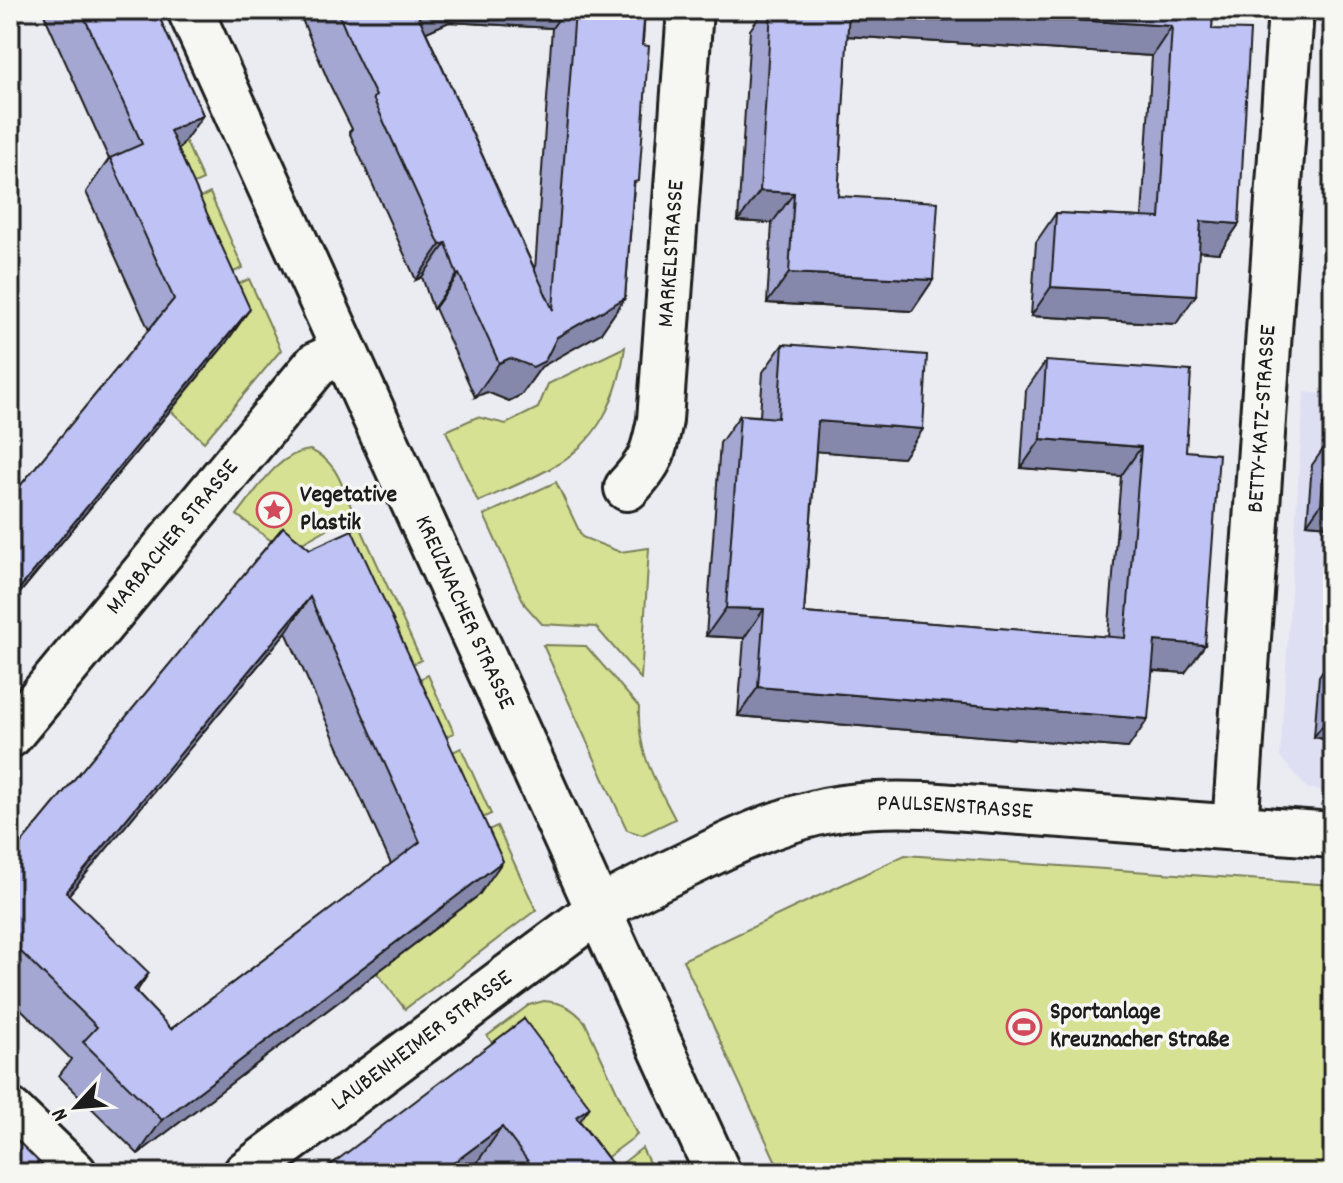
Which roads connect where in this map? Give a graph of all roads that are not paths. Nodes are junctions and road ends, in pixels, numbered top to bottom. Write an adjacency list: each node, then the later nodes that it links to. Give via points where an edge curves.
1 (190, 10): 4 (street, KREUZNACHER STRASSE)
2 (690, 10): 5 (street, MARKELSTRASSE, via 660,420 647,467)
3 (1291, 10): 7 (street, BETTY-KATZ-STRASSE)
4 (344, 352): 6 (street, MARBACHER STRASSE, via 317,364); 9 (street, KREUZNACHER STRASSE)
5 (627, 488)
6 (10, 735)
7 (1235, 828): 8 (street, PAULSENSTRASSE); 9 (street, PAULSENSTRASSE, via 926,805 863,806 769,827)
8 (1333, 835)
9 (598, 910): 12 (street, LAUBENHEIMER STRASSE); 13 (street, KREUZNACHER STRASSE)
10 (10, 1111): 11 (street)
11 (74, 1173)
12 (246, 1173)
13 (718, 1173)

